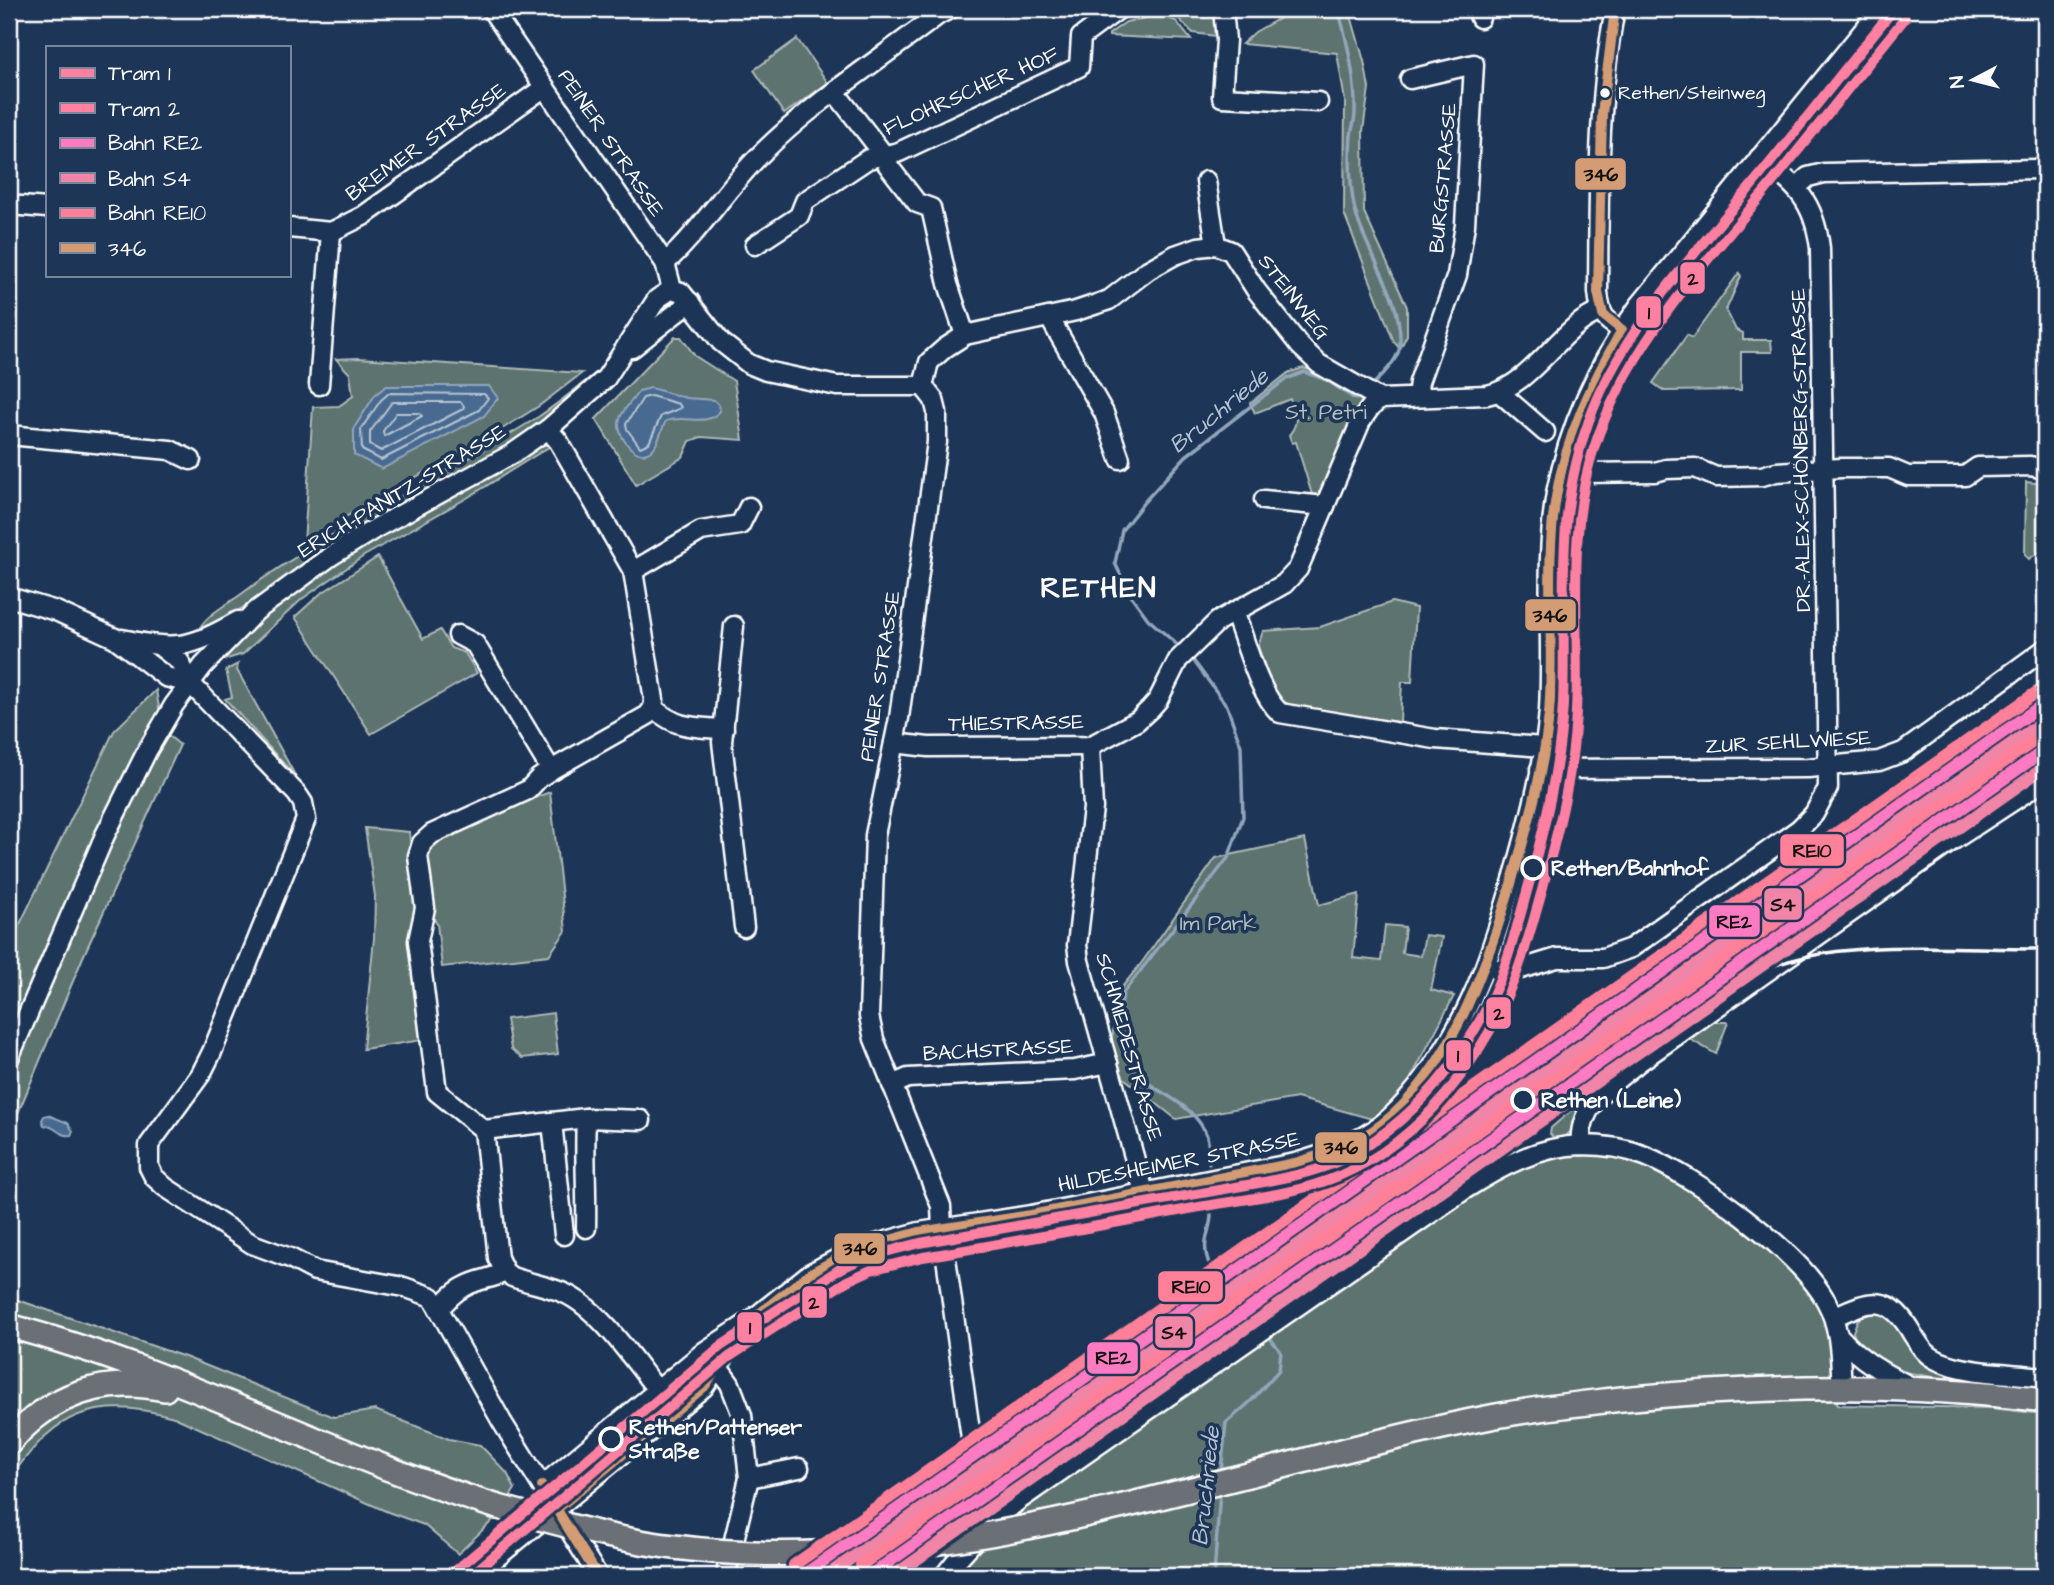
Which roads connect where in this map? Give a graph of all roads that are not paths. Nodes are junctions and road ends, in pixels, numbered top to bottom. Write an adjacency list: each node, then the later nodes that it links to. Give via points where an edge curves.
1 (491, 9): 8 (street, PEINER STRASSE)
2 (1119, 9): 11 (street, FLOHRSCHER HOF, via 1081,37 1079,67)
3 (1223, 9): 10 (street, via 1222,97)
4 (1615, 9): 25 (street, via 1600,132)
5 (1881, 9): 12 (street, HILDESHEIMER STRASSE)
6 (944, 11): 9 (street)
7 (1409, 79): 34 (street, BURGSTRASSE, via 1474,64 1465,225 1457,275)
8 (545, 87): 19 (street, BREMER STRASSE, via 363,216); 22 (street, PEINER STRASSE)
9 (835, 92): 11 (street, FLOHRSCHER HOF); 22 (street, via 760,155 685,246)
10 (1318, 102)
11 (884, 155): 20 (street, via 868,159 804,201 799,216); 28 (street, via 917,203 931,208)
12 (1759, 158): 15 (street, DR.-ALEX-SCHÖNBERG-STRASSE); 27 (street, HILDESHEIMER STRASSE)
13 (2045, 171): 15 (street, via 1824,173 1808,177)
14 (1206, 181): 21 (street)
15 (1796, 188): 42 (street, DR.-ALEX-SCHÖNBERG-STRASSE, via 1809,205 1820,248)
16 (9, 205): 17 (street)
17 (46, 208)
18 (290, 228): 19 (street)
19 (331, 232): 30 (street)
20 (755, 245)
21 (1216, 245): 26 (street, via 1175,255 1109,300); 33 (street, STEINWEG, via 1231,251 1300,346 1319,364)
22 (665, 263): 23 (street, PEINER STRASSE)
23 (672, 289): 24 (street); 29 (street, ERICH-PANITZ-STRASSE, via 657,299)
24 (690, 302): 29 (street, ERICH-PANITZ-STRASSE); 31 (street, via 733,354 766,371 837,386)
25 (1600, 311): 27 (street); 32 (street, via 1581,321 1514,384)
26 (1049, 317): 28 (street); 38 (street, via 1104,413)
27 (1622, 330): 40 (street, HILDESHEIMER STRASSE, via 1594,378)
28 (965, 335): 31 (street, via 929,362)
29 (621, 357): 35 (street, ERICH-PANITZ-STRASSE, via 606,378)
30 (319, 385)
31 (923, 386): 58 (street, PEINER STRASSE, via 934,400 937,442)
32 (1499, 392): 34 (street); 36 (street)
33 (1371, 393): 34 (street); 44 (street, THIESTRASSE, via 1370,408)
34 (1416, 397)
35 (548, 429): 46 (street); 48 (street, ERICH-PANITZ-STRASSE, via 331,556)
36 (1545, 432)
37 (9, 435): 39 (street, via 170,450)
38 (1120, 459)
39 (191, 460)
40 (1562, 467): 42 (street, via 1584,473 1695,468 1716,477); 60 (street, HILDESHEIMER STRASSE, via 1551,538 1549,712)
41 (2045, 469): 42 (street, via 1978,467 1965,476 1908,477 1889,468)
42 (1824, 470): 61 (street, DR.-ALEX-SCHÖNBERG-STRASSE)
43 (1264, 500): 44 (street)
44 (1325, 506): 49 (street, THIESTRASSE, via 1298,569 1284,584)
45 (749, 507): 46 (street, via 740,525 701,531)
46 (634, 571): 56 (street)
47 (9, 597): 52 (street, via 56,611)
48 (256, 611): 53 (street, via 194,642); 55 (street, ERICH-PANITZ-STRASSE)
49 (1234, 612): 59 (street, THIESTRASSE, via 1183,654 1150,709); 60 (street, via 1269,703 1280,713 1435,739)
50 (734, 626): 57 (street)
51 (458, 635): 63 (street, via 475,644)
52 (115, 638): 53 (street); 55 (street, via 166,677)
53 (161, 646): 55 (street, via 180,662)
54 (2045, 649): 61 (street, ZUR SEHLWIESE, via 1903,752 1879,761)
55 (190, 683): 67 (street, ERICH-PANITZ-STRASSE, via 147,751); 82 (street, via 297,794 306,818 212,1052 149,1145 149,1167 165,1187 252,1244 315,1271 404,1287 432,1297)
56 (653, 708): 57 (street, via 680,726); 63 (street)
57 (724, 729): 65 (street, via 727,794)
58 (894, 743): 59 (street, THIESTRASSE); 71 (street, PEINER STRASSE, via 875,835 869,1016)
59 (1090, 746): 70 (street, SCHMIEDESTRASSE, via 1093,808 1077,946)
60 (1544, 747): 62 (street, HILDESHEIMER STRASSE)
61 (1828, 766): 62 (street, ZUR SEHLWIESE); 66 (street, DR.-ALEX-SCHÖNBERG-STRASSE, via 1826,793 1799,829 1631,948 1603,958 1557,958 1508,973)
62 (1541, 769): 66 (street, HILDESHEIMER STRASSE)
63 (551, 770): 75 (street, via 528,790 432,834 422,843 418,856 425,908 418,941 436,1092)
64 (2045, 780): 76 (street, via 1639,1062 1594,1102)
65 (744, 928)
66 (1487, 966): 77 (street, HILDESHEIMER STRASSE, via 1438,1059 1415,1091 1381,1124 1344,1147 1313,1158)
67 (33, 999): 68 (street, ERICH-PANITZ-STRASSE); 69 (street, ERICH-PANITZ-STRASSE)
68 (9, 1036)
69 (9, 1058)
70 (1108, 1063): 71 (street, BACHSTRASSE, via 1074,1070 908,1078); 77 (street, SCHMIEDESTRASSE)
71 (892, 1085): 79 (street, PEINER STRASSE, via 941,1206)
72 (586, 1118): 73 (street); 74 (street); 78 (street)
73 (641, 1120)
74 (552, 1122): 75 (street); 80 (street)
75 (484, 1130): 81 (street, via 498,1258)
76 (1581, 1145): 83 (street, via 1644,1156 1700,1185 1785,1254 1825,1299); 104 (street, via 1557,1147 1514,1161 1464,1190 1019,1500 994,1520)
77 (1144, 1192): 79 (street, HILDESHEIMER STRASSE)
78 (586, 1228)
79 (942, 1229): 84 (street, HILDESHEIMER STRASSE, via 879,1241 833,1260); 95 (street, PEINER STRASSE)
80 (564, 1235)
81 (505, 1272): 82 (street, via 456,1291); 91 (street, via 582,1304)
82 (440, 1312): 99 (street)
83 (1834, 1317): 86 (street); 89 (street, via 1857,1306 1893,1306 1922,1350 1936,1360 1956,1367)
84 (749, 1322): 87 (street, HILDESHEIMER STRASSE); 88 (street, HILDESHEIMER STRASSE)
85 (9, 1326): 94 (main road, via 122,1362)
86 (1839, 1336): 90 (street); 92 (street, via 1881,1373)
87 (705, 1351): 88 (street); 91 (street, HILDESHEIMER STRASSE)
88 (718, 1367): 98 (street, via 742,1415); 100 (street, HILDESHEIMER STRASSE, via 704,1387)
89 (2045, 1377)
90 (1842, 1389): 92 (main road); 94 (main road, bridge, via 1668,1394 1498,1415 1068,1519 961,1540 804,1555 673,1547 498,1507 416,1480)
91 (658, 1391): 99 (street, HILDESHEIMER STRASSE)
92 (1921, 1391): 93 (main road)
93 (2045, 1400)
94 (220, 1401): 96 (main road, via 147,1385 105,1385 52,1404)
95 (971, 1437)
96 (9, 1443)
97 (799, 1468): 98 (street)
98 (749, 1478): 101 (street)
99 (542, 1486): 100 (street)
100 (557, 1509): 102 (street, HILDESHEIMER STRASSE); 103 (street)
101 (727, 1569)
102 (474, 1576)
103 (598, 1576)
104 (944, 1576)

